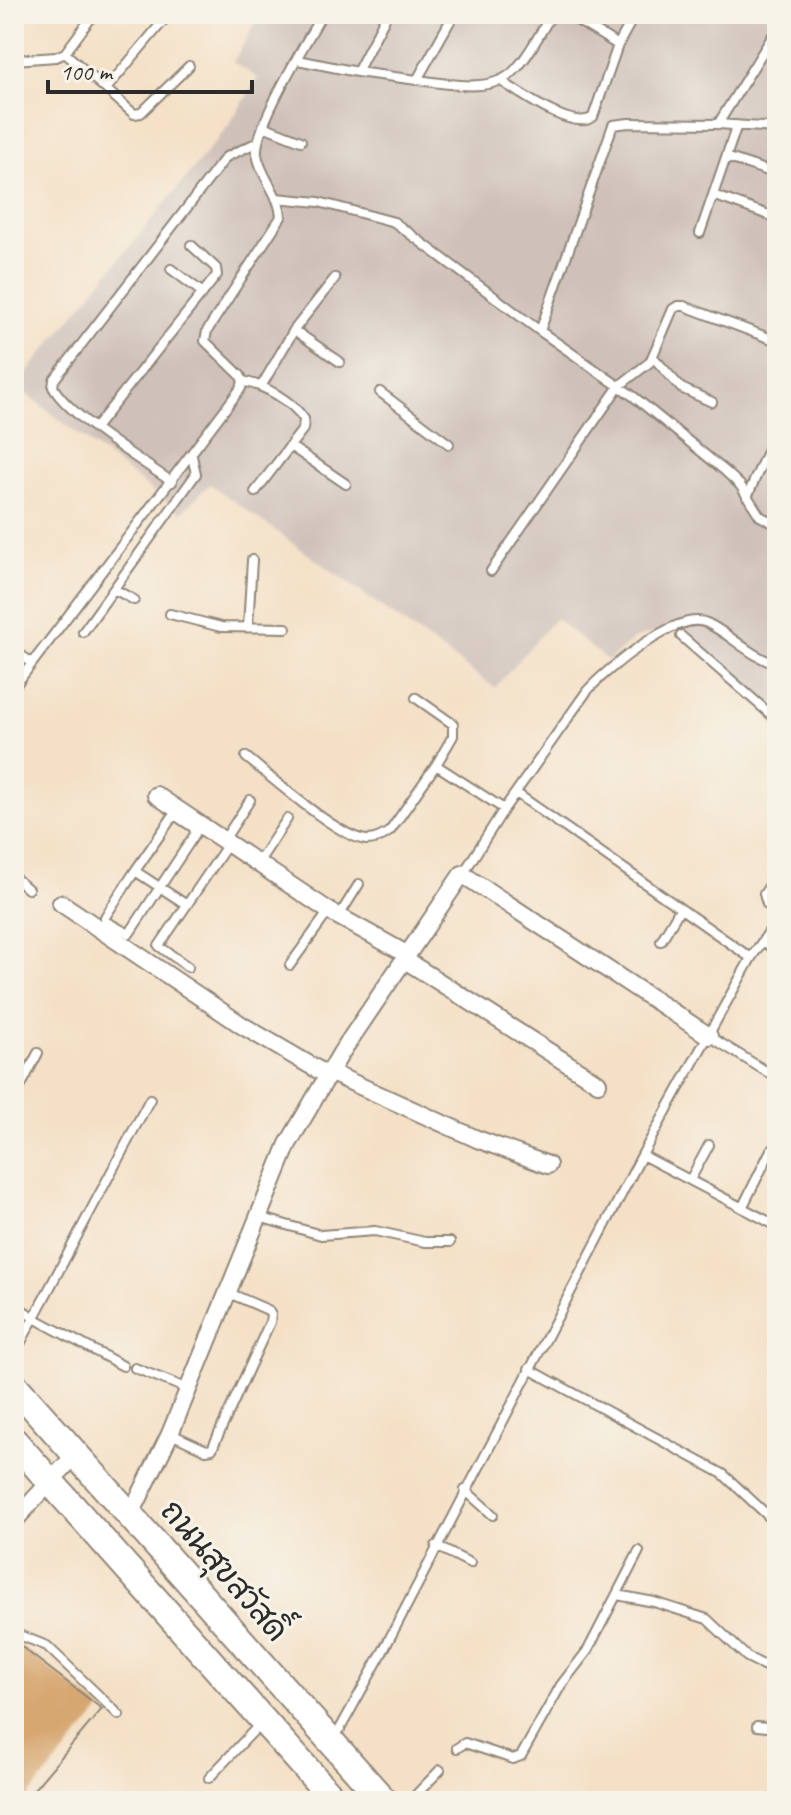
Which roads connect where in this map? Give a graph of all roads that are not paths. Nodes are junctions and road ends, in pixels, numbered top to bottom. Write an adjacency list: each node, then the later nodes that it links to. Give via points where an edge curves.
1 (94, 14): 11 (lane)
2 (169, 14): 18 (lane)
3 (322, 14): 13 (lane)
4 (384, 14): 15 (lane)
5 (454, 14): 16 (lane)
6 (552, 14): 17 (lane, via 516,70)
7 (567, 14): 10 (lane)
8 (635, 14): 10 (lane)
9 (777, 29): 19 (lane)
10 (618, 45): 17 (lane, via 593,117 586,122 545,108)
11 (65, 53): 12 (lane); 18 (lane)
12 (14, 60)
13 (298, 60): 15 (lane); 21 (lane)
14 (189, 66): 18 (lane, via 141,113 134,114)
15 (357, 72): 16 (lane)
16 (417, 80): 17 (lane, via 473,85)
17 (501, 81)
18 (107, 88)
19 (718, 124): 20 (lane); 36 (lane, via 613,125)
20 (737, 125): 22 (lane); 25 (lane)
21 (263, 126): 23 (lane); 24 (lane)
22 (777, 128)
23 (301, 141)
24 (258, 142): 28 (lane, via 259,161); 45 (lane, via 226,157 54,380 56,392)
25 (726, 157): 26 (lane); 27 (lane)
26 (777, 174)
27 (713, 195): 29 (lane); 30 (lane)
28 (276, 198): 36 (lane, via 319,202 394,222); 40 (lane, via 279,222 205,341)
29 (777, 218)
30 (700, 233)
31 (191, 245): 34 (lane, via 217,272)
32 (171, 269): 34 (lane)
33 (335, 278): 35 (lane)
34 (203, 293): 45 (lane)
35 (294, 330): 39 (lane); 41 (lane)
36 (540, 331): 42 (lane)
37 (777, 341): 38 (lane, via 678,306)
38 (653, 357): 42 (lane); 44 (lane, via 681,388)
39 (340, 362)
40 (243, 381): 41 (lane); 49 (lane)
41 (262, 385): 48 (lane, via 304,419)
42 (619, 386): 53 (lane, via 725,471); 57 (lane)
43 (380, 392): 47 (lane)
44 (712, 402)
45 (96, 427): 50 (lane)
46 (777, 429): 53 (lane)
47 (449, 444)
48 (290, 446): 51 (lane); 52 (lane)
49 (192, 456): 50 (lane); 58 (lane, via 196,474)
50 (172, 482): 56 (lane)
51 (346, 484)
52 (255, 492)
53 (747, 497): 54 (lane, via 760,516)
54 (777, 525)
55 (252, 560): 62 (lane)
56 (110, 561): 58 (lane); 67 (lane)
57 (491, 571)
58 (125, 573): 59 (lane)
59 (114, 589): 60 (lane); 64 (lane)
60 (134, 600)
61 (170, 614): 62 (lane, via 221,627)
62 (248, 627): 63 (lane)
63 (286, 628)
64 (83, 632)
65 (681, 636): 71 (lane)
66 (14, 650): 67 (lane)
67 (32, 663): 69 (lane)
68 (777, 664): 74 (lane, via 707,623 690,620 668,629 602,674)
69 (14, 687)
70 (416, 698): 73 (lane, via 453,724 453,736)
71 (777, 720)
72 (246, 757): 73 (lane, via 340,830 364,840 390,831)
73 (436, 765): 77 (lane)
74 (516, 793): 77 (lane); 90 (lane)
75 (156, 795): 79 (street)
76 (250, 800): 79 (lane)
77 (504, 809): 82 (lane)
78 (287, 819): 80 (lane)
79 (226, 842): 80 (street); 89 (lane)
80 (257, 863): 92 (street)
81 (135, 871): 86 (lane); 86 (lane, via 105,921 129,934); 86 (lane, via 176,816 195,834)
82 (462, 874): 97 (street); 101 (street)
83 (777, 875): 91 (lane, via 764,894)
84 (14, 877): 87 (lane)
85 (359, 884): 92 (lane)
86 (160, 887): 89 (lane)
87 (28, 889)
88 (61, 903): 103 (street, via 232,1019)
89 (187, 905): 100 (lane, via 159,946)
90 (680, 909): 94 (lane); 98 (lane)
91 (777, 912)
92 (334, 913): 97 (street); 99 (lane)
93 (777, 920): 95 (lane)
94 (661, 941)
95 (763, 941): 96 (lane); 98 (lane)
96 (777, 951)
97 (406, 958): 103 (street); 105 (street)
98 (751, 958): 101 (lane)
99 (290, 965)
100 (188, 967)
101 (709, 1036): 104 (lane); 110 (lane)
102 (38, 1053): 106 (lane)
103 (328, 1074): 111 (street); 114 (street, via 288,1144)
104 (777, 1078)
105 (598, 1083)
106 (14, 1099)
107 (150, 1099): 119 (lane)
108 (709, 1145): 112 (lane)
109 (771, 1150): 113 (lane)
110 (642, 1155): 112 (lane); 123 (lane)
111 (548, 1165)
112 (690, 1180): 113 (lane)
113 (742, 1208): 115 (lane)
114 (259, 1217): 116 (lane, via 321,1235 375,1231); 117 (street)
115 (777, 1226)
116 (450, 1242)
117 (229, 1293): 125 (street); 126 (lane, via 268,1310 270,1322 212,1449)
118 (14, 1304): 119 (lane)
119 (34, 1318): 120 (lane); 121 (lane)
120 (14, 1355)
121 (123, 1366)
122 (135, 1368): 125 (lane)
123 (529, 1369): 130 (lane); 134 (lane, via 723,1474)
124 (14, 1385): 128 (main road, ถนนสุขสวัสดิ์)
125 (189, 1389): 126 (street)
126 (170, 1434): 131 (street)
127 (16, 1449): 129 (main road)
128 (77, 1453): 129 (street); 131 (main road, ถนนสุขสวัสดิ์)
129 (50, 1481): 133 (street); 142 (main road)
130 (465, 1490): 132 (lane); 135 (lane)
131 (131, 1514): 145 (main road, ถนนสุขสวัสดิ์)
132 (493, 1515)
133 (14, 1521)
134 (777, 1524)
135 (436, 1546): 137 (lane); 145 (lane)
136 (639, 1551): 138 (lane)
137 (470, 1563)
138 (617, 1595): 140 (lane, via 707,1619 747,1657); 146 (lane, via 518,1759 465,1743)
139 (14, 1633): 141 (lane, via 47,1646)
140 (777, 1672)
141 (119, 1715)
142 (263, 1720): 148 (lane); 149 (main road)
143 (757, 1726): 144 (lane)
144 (777, 1728)
145 (332, 1743): 150 (main road, ถนนสุขสวัสดิ์)
146 (457, 1748)
147 (440, 1770): 151 (lane)
148 (209, 1778)
149 (335, 1801)
150 (384, 1801)
151 (410, 1801)

